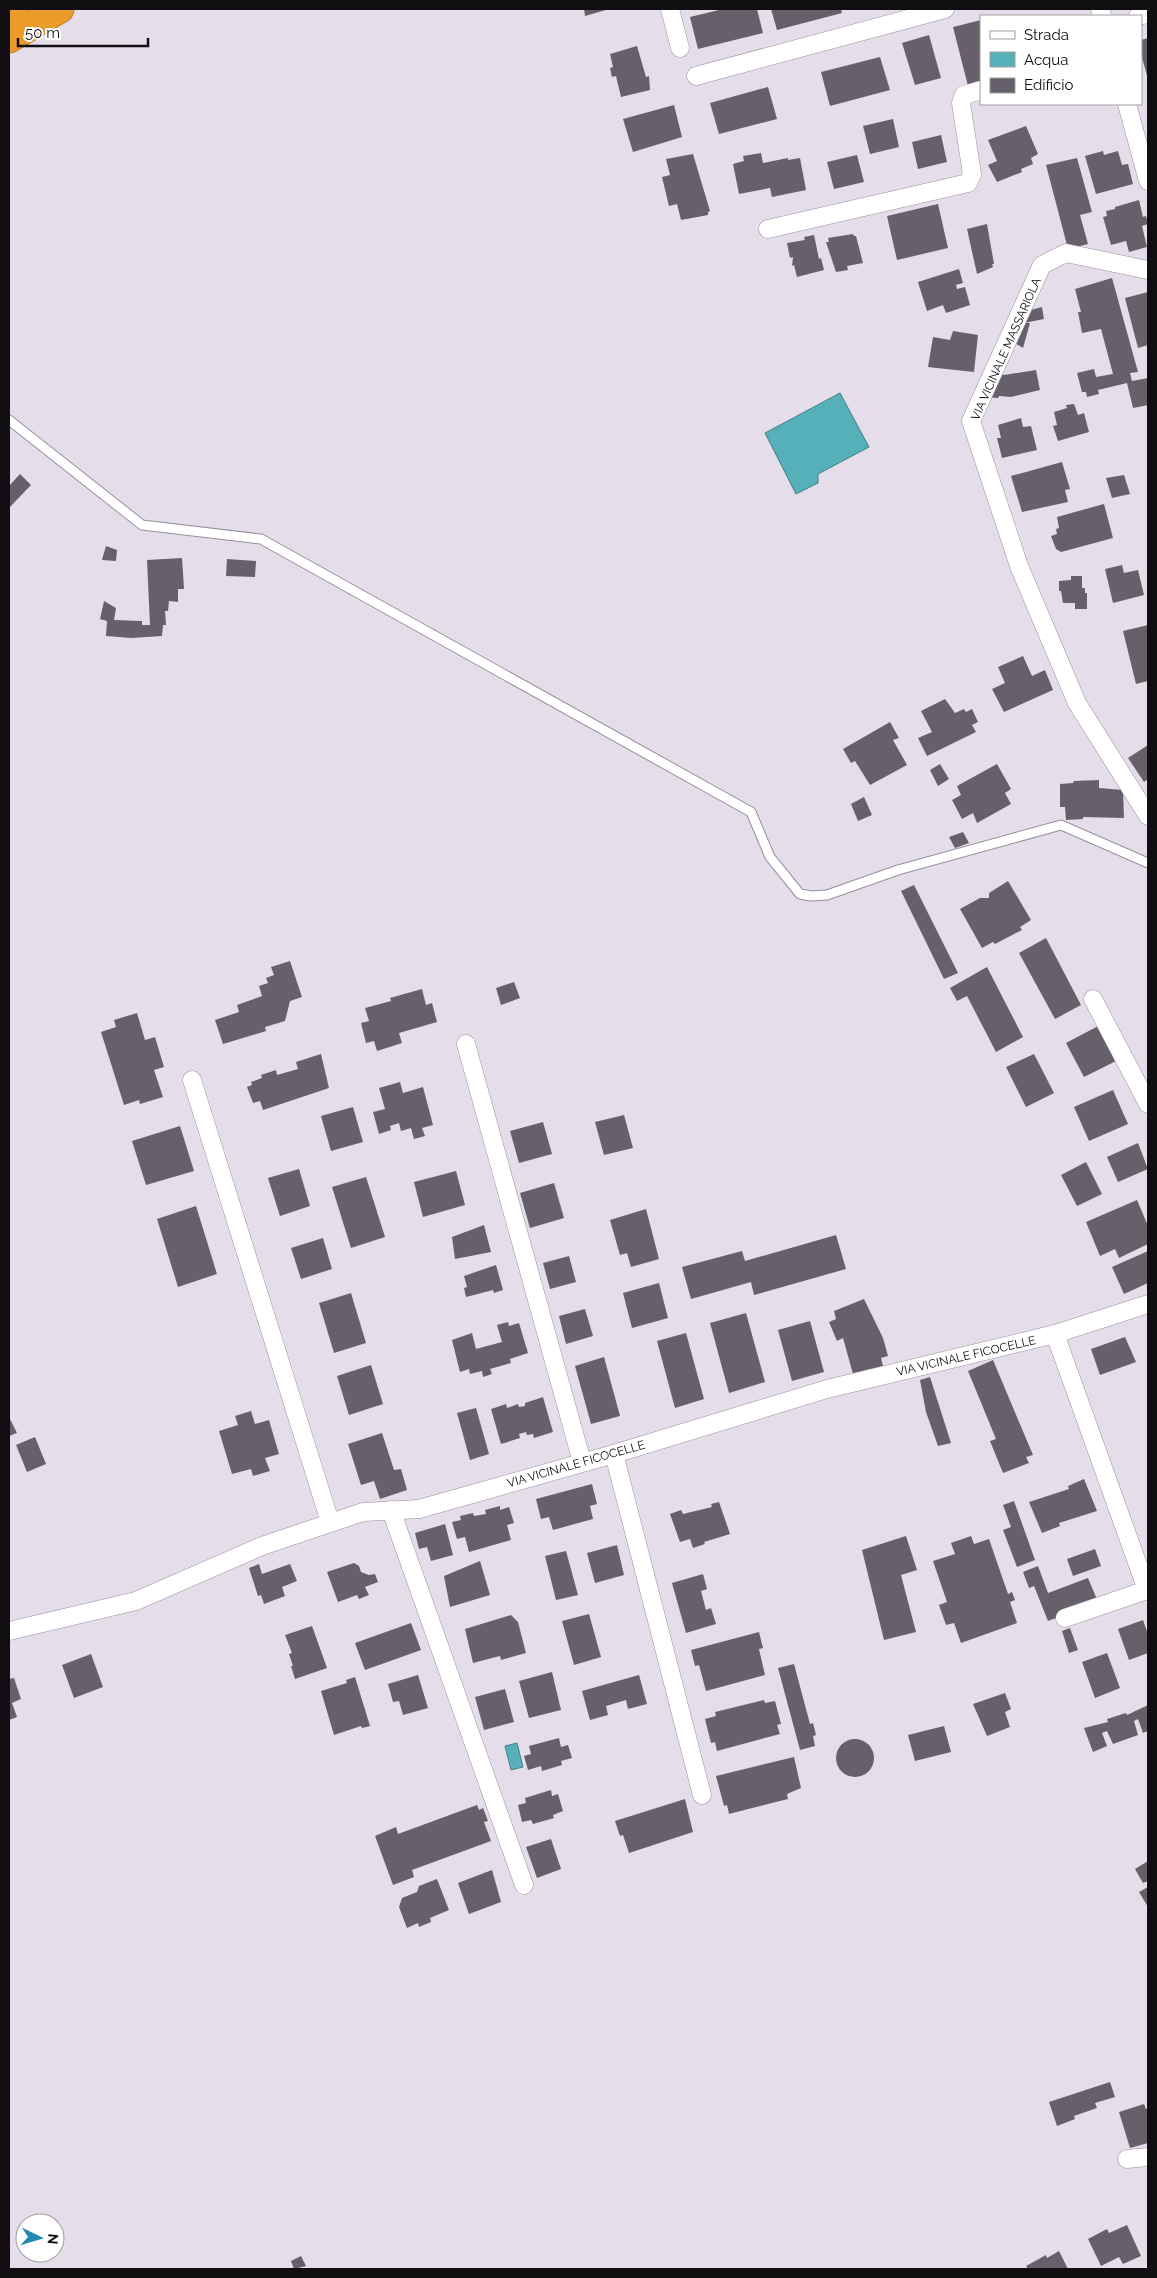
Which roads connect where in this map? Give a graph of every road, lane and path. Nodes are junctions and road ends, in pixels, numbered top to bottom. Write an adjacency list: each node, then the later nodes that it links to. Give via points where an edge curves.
1 (14, 9): 5 (highway)
2 (60, 9): 6 (highway)
3 (670, 9): 7 (street)
4 (945, 9): 8 (street)
5 (9, 12)
6 (9, 39)
7 (680, 48)
8 (696, 76)
9 (980, 90): 12 (street, via 964,95 961,103 972,174 968,183)
10 (1127, 105): 11 (street)
11 (1148, 181)
12 (768, 229)
13 (1148, 270): 15 (street, VIA VICINALE MASSARIOLA, via 1066,253 1042,265 971,421 1019,566 1077,703)
14 (9, 422): 16 (lane, via 142,525 261,539 751,812 770,857 800,894 826,895 898,870 1061,825)
15 (1148, 816)
16 (1148, 863)
17 (1093, 999): 20 (street)
18 (466, 1044): 24 (street)
19 (192, 1080): 26 (street)
20 (1148, 1104)
21 (1148, 1304): 22 (street, VIA VICINALE FICOCELLE)
22 (1055, 1334): 23 (street, VIA VICINALE FICOCELLE, via 827,1389); 27 (street, via 1147,1590)
23 (614, 1454): 24 (street, VIA VICINALE FICOCELLE); 29 (street)
24 (582, 1462): 25 (street, VIA VICINALE FICOCELLE, via 419,1509)
25 (391, 1510): 26 (street, VIA VICINALE FICOCELLE, via 363,1512); 30 (street)
26 (330, 1522): 28 (street, VIA VICINALE FICOCELLE, via 262,1546 136,1601)
27 (1065, 1618)
28 (9, 1631)
29 (702, 1795)
30 (524, 1885)
31 (1148, 2157): 32 (street)
32 (1127, 2159)

